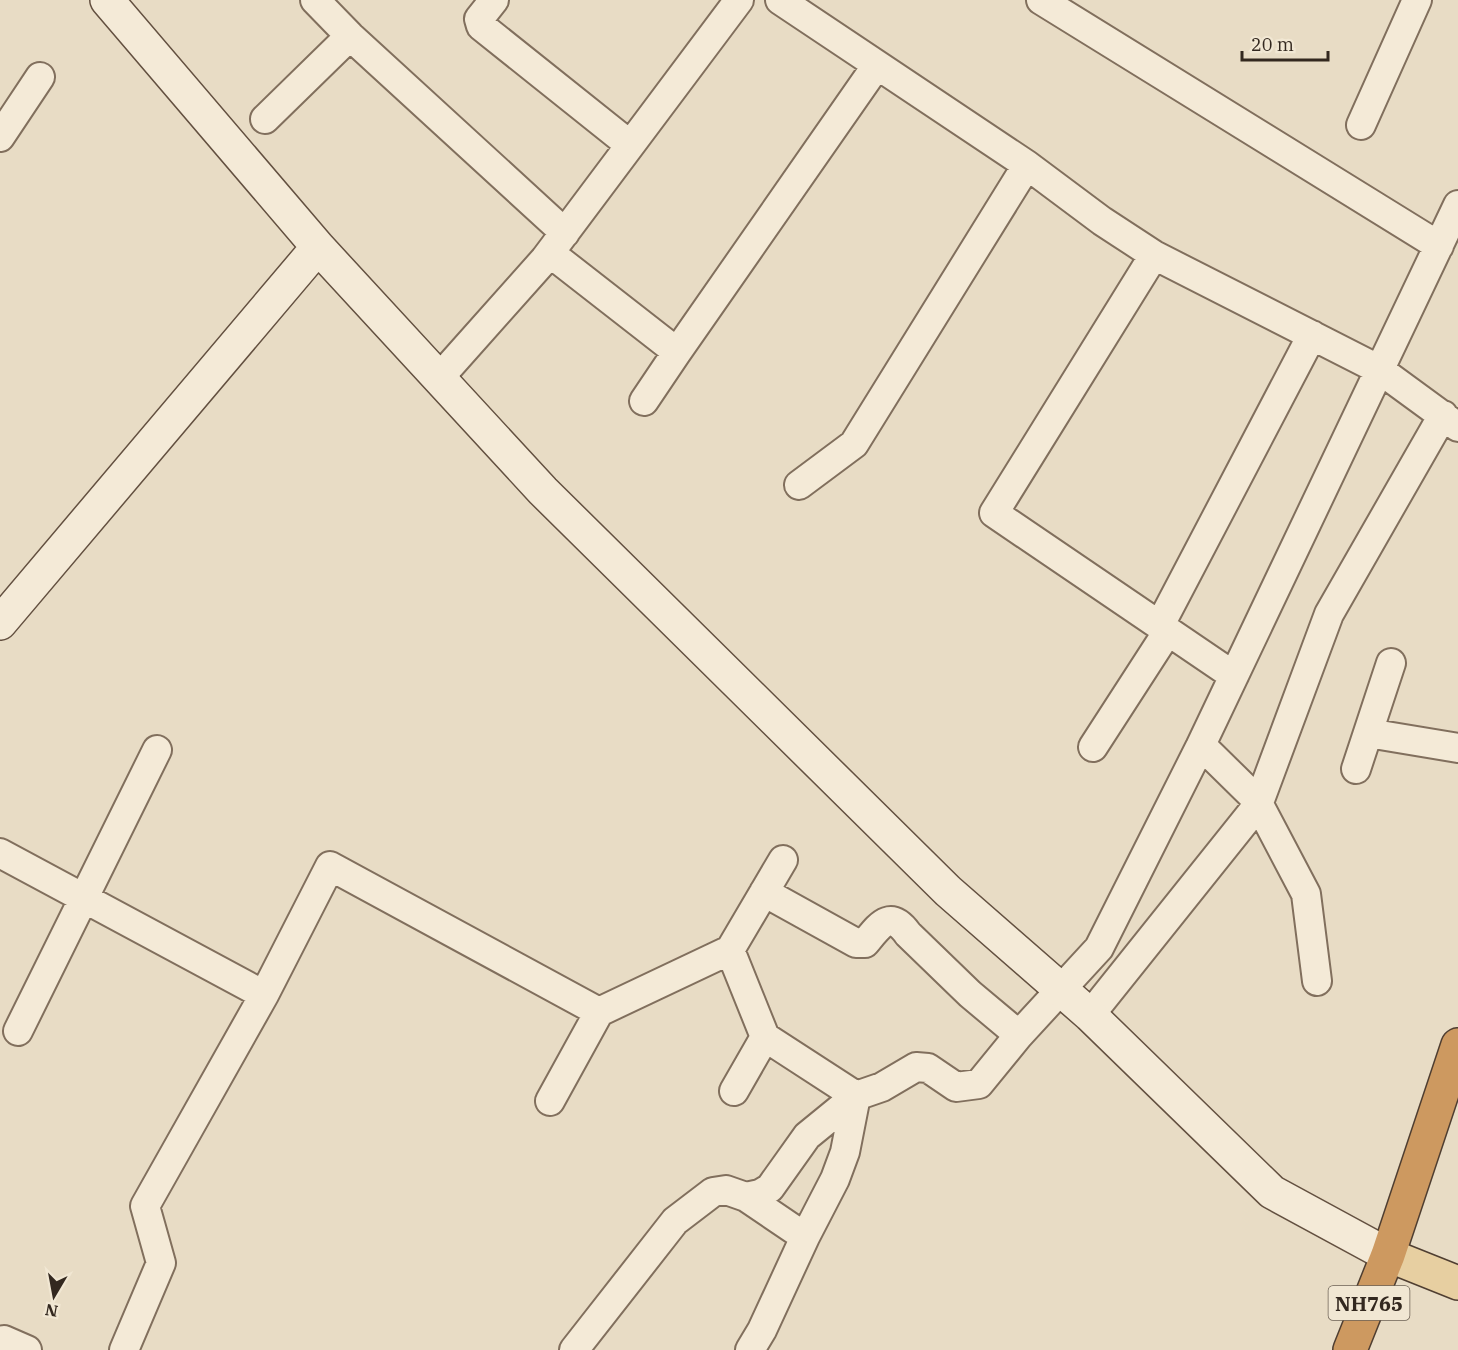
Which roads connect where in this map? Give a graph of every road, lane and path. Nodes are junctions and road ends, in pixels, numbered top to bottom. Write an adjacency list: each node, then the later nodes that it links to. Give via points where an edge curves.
1 (107, 0): 19 (main road)
2 (315, 0): 8 (street)
3 (494, 0): 14 (street, via 479,19 481,26)
4 (780, 0): 9 (street)
5 (1041, 0): 18 (street)
6 (1417, 0): 12 (street)
7 (725, 5): 14 (street)
8 (350, 36): 11 (street); 17 (street)
9 (877, 65): 15 (street); 22 (street)
10 (40, 77): 13 (street)
11 (266, 119)
12 (1361, 125)
13 (0, 137)
14 (630, 145): 17 (street)
15 (1027, 165): 20 (street); 27 (street, via 854,444)
16 (1458, 205): 18 (street)
17 (557, 243): 22 (street); 24 (street)
18 (1439, 246): 23 (street)
19 (318, 247): 24 (main road); 28 (main road)
20 (1154, 255): 21 (street); 29 (street, via 994,513)
21 (1312, 335): 23 (street); 29 (street)
22 (677, 352): 25 (street)
23 (1380, 370): 26 (street); 31 (street)
24 (440, 378): 45 (main road, via 543,491 948,891)
25 (644, 401)
26 (1454, 423): 38 (street, via 1329,614)
27 (799, 485)
28 (0, 623)
29 (1164, 628): 31 (street); 34 (street)
30 (1391, 663): 32 (street)
31 (1234, 676): 33 (street)
32 (1368, 733): 35 (street); 37 (street)
33 (1201, 745): 38 (street); 45 (street, via 1099,948)
34 (1093, 747)
35 (1458, 748)
36 (158, 750): 42 (street)
37 (1356, 769)
38 (1258, 805): 44 (street, via 1306,894); 48 (street)
39 (0, 853): 42 (street)
40 (783, 860): 41 (street)
41 (764, 892): 43 (street); 50 (street, via 856,943 865,943 884,922 893,920 901,924 969,993)
42 (84, 898): 46 (street); 49 (street)
43 (730, 950): 47 (street); 51 (street)
44 (1317, 981)
45 (1062, 989): 48 (main road); 50 (street)
46 (264, 995): 47 (street, via 330,866); 60 (street, via 145,1206 161,1263)
47 (599, 1012): 55 (street)
48 (1090, 1015): 58 (main road, via 1272,1192)
49 (18, 1031)
50 (1019, 1035): 54 (street, via 979,1084 956,1087 927,1068 916,1067 882,1087)
51 (765, 1037): 53 (street); 54 (street)
52 (1458, 1045): 58 (highway)
53 (734, 1091)
54 (856, 1096): 56 (street, via 807,1136 770,1188); 57 (street, via 845,1152)
55 (550, 1101)
56 (746, 1197): 57 (street); 61 (street, via 726,1190 712,1192 675,1221)
57 (805, 1237): 62 (street)
58 (1388, 1255): 59 (main road, NH765); 63 (highway, NH765)
59 (1458, 1283)
60 (124, 1350)
61 (574, 1350)
62 (750, 1350)
63 (1350, 1350)

